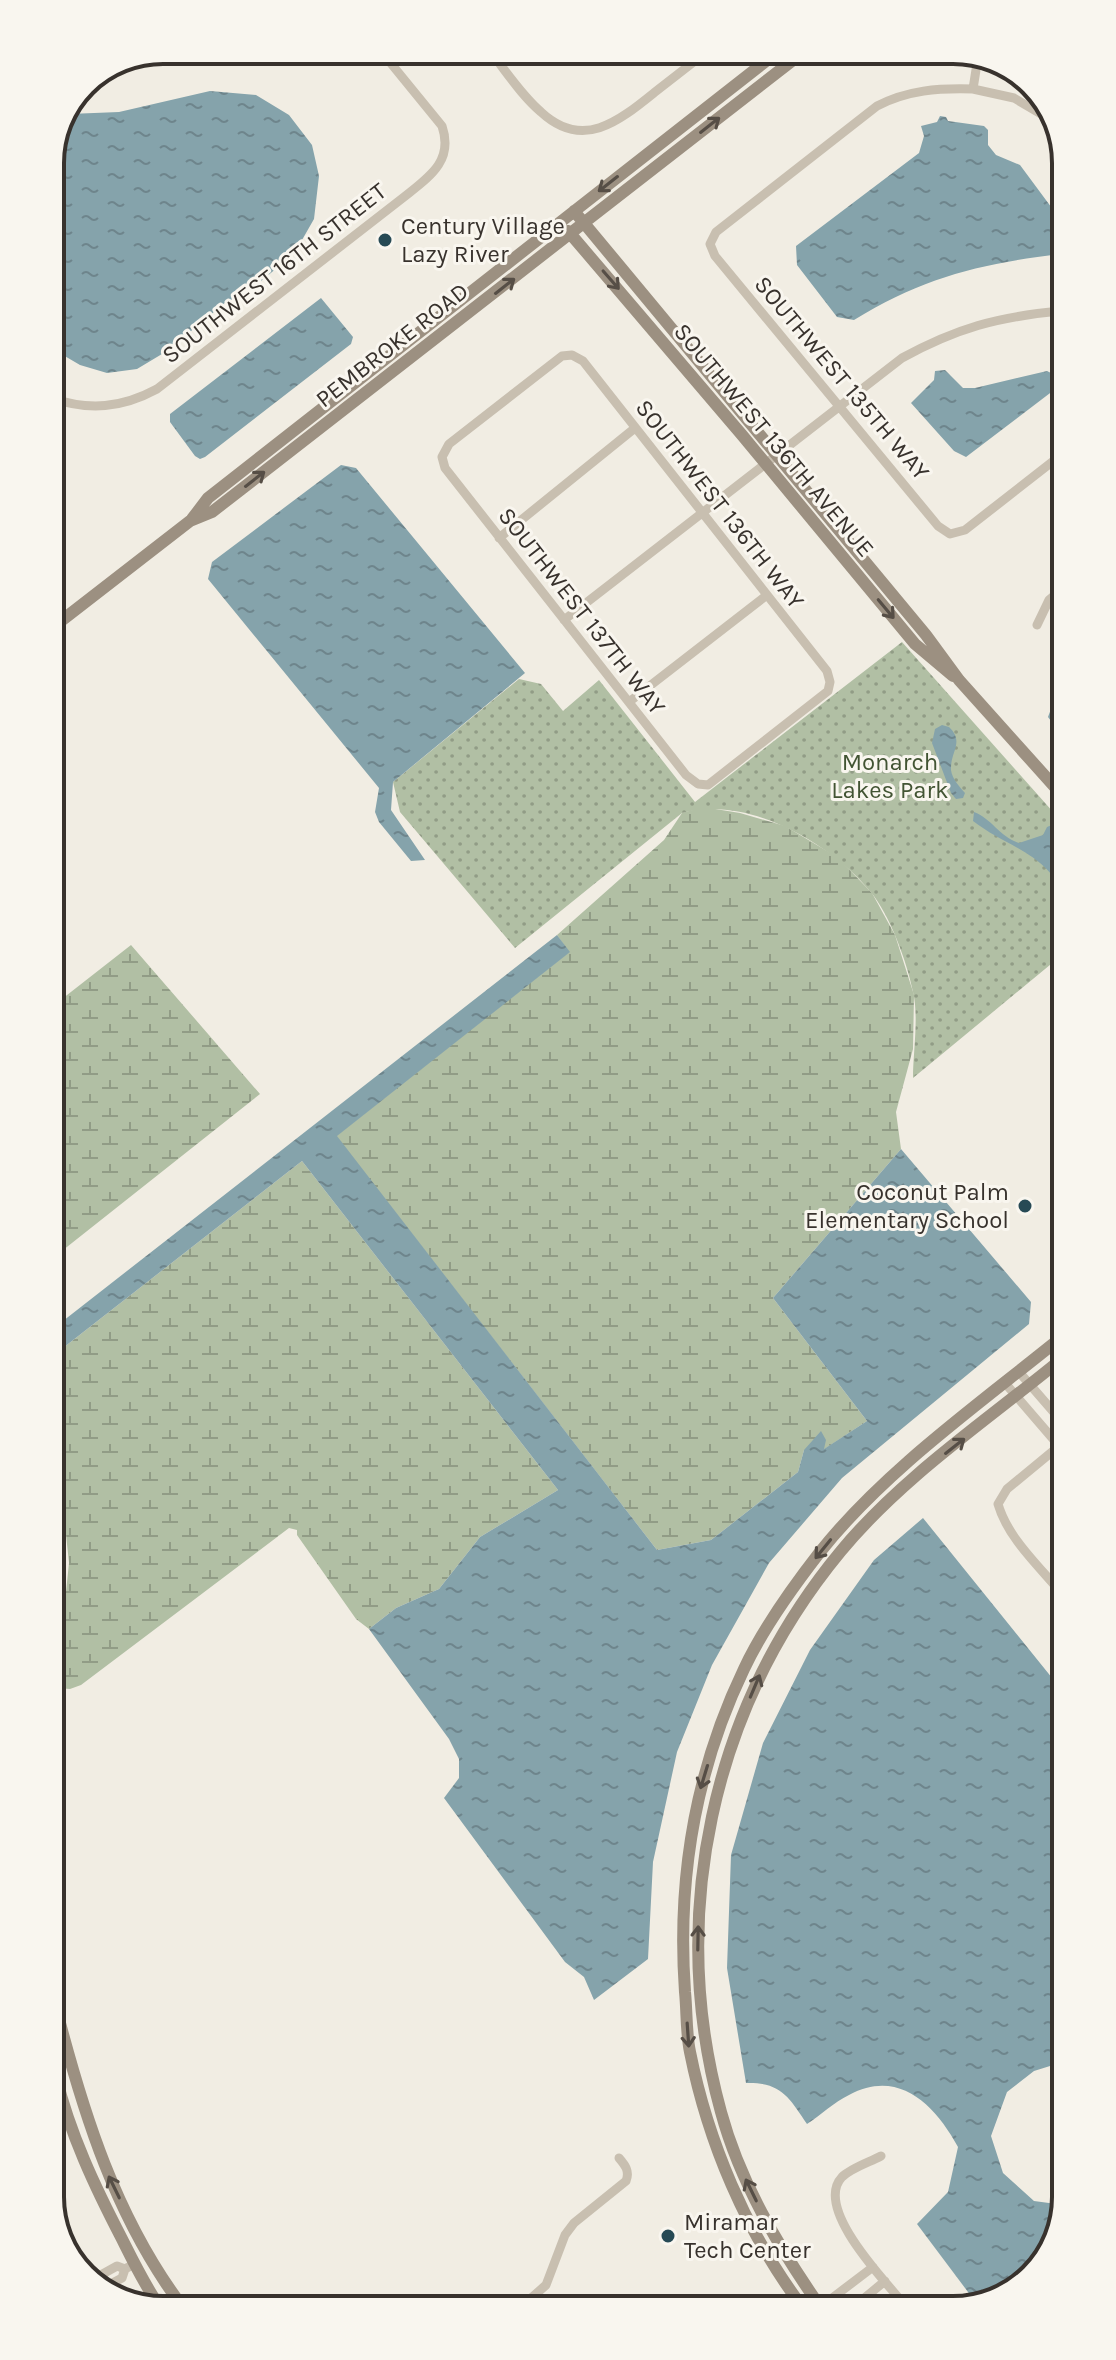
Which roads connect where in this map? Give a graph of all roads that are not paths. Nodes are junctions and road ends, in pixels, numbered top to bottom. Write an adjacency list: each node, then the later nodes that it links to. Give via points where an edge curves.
1 (391, 64): 14 (street, SOUTHWEST 16TH STREET, via 442,126 447,141 434,171 173,378 139,399 117,405)
2 (501, 64): 3 (street, via 541,113 577,130 619,120)
3 (691, 64)
4 (762, 64): 9 (street, PEMBROKE ROAD, one-way to 9)
5 (788, 64): 11 (street, PEMBROKE ROAD, one-way to 5)
6 (976, 67): 7 (street)
7 (973, 89): 8 (street, via 1014,98); 15 (street, SOUTHWEST 135TH WAY, via 937,88 877,106 716,232 710,244)
8 (1039, 113)
9 (574, 211): 10 (street, PEMBROKE ROAD); 11 (street, SOUTHWEST 136TH AVENUE)
10 (560, 221): 12 (street, SOUTHWEST 136TH AVENUE); 22 (street, PEMBROKE ROAD, via 208,498)
11 (585, 223): 12 (street, PEMBROKE ROAD); 17 (street, SOUTHWEST 136TH AVENUE)
12 (571, 234): 20 (street, SOUTHWEST 136TH AVENUE, one-way to 20); 22 (street, PEMBROKE ROAD, one-way to 12, via 212,512)
13 (1052, 312): 15 (street, via 977,324 941,336)
14 (64, 402)
15 (839, 405): 17 (street); 19 (street, SOUTHWEST 135TH WAY, via 950,534 965,530)
16 (635, 428): 18 (street, SOUTHWEST 136TH WAY, via 583,361 562,356 462,433); 21 (street, SOUTHWEST 136TH WAY); 23 (street)
17 (777, 453): 20 (street); 29 (street, SOUTHWEST 136TH AVENUE)
18 (442, 457): 23 (street, SOUTHWEST 137TH WAY)
19 (1052, 462)
20 (765, 463): 21 (street); 29 (street, SOUTHWEST 136TH AVENUE, one-way to 29, via 915,644)
21 (702, 512): 24 (street, SOUTHWEST 136TH WAY); 27 (street)
22 (190, 521): 26 (street, PEMBROKE ROAD)
23 (499, 538): 27 (street, SOUTHWEST 137TH WAY)
24 (767, 595): 30 (street); 31 (street, SOUTHWEST 136TH WAY, via 827,671 828,691 708,785)
25 (1052, 598): 28 (street)
26 (64, 619)
27 (564, 620): 30 (street, SOUTHWEST 137TH WAY)
28 (1037, 625)
29 (959, 680): 32 (street, SOUTHWEST 136TH AVENUE)
30 (629, 702): 31 (street, SOUTHWEST 137TH WAY)
31 (698, 784)
32 (1052, 784)
33 (1052, 1345): 35 (street)
34 (1052, 1367): 37 (street)
35 (1019, 1372): 36 (street); 37 (street)
36 (1005, 1383): 38 (street); 43 (street)
37 (1031, 1385): 38 (street); 39 (street)
38 (1017, 1396): 41 (street); 45 (street, one-way to 38)
39 (1052, 1410)
40 (1052, 1427): 41 (street)
41 (1046, 1430): 42 (street)
42 (1052, 1438)
43 (933, 1443): 45 (street, via 921,1461 863,1514); 59 (street, one-way to 59, via 838,1531 752,1654 721,1723 700,1789 688,1856 682,1945 689,2050 733,2187)
44 (1052, 1451): 46 (street, via 1007,1489 998,1504 1015,1537)
45 (867, 1524): 60 (street, one-way to 45, via 774,2236 721,2115 705,2045 700,1900 717,1793 760,1674 808,1593)
46 (1052, 1582)
47 (64, 2040): 57 (street, one-way to 47, via 148,2257 104,2167)
48 (64, 2108): 51 (street)
49 (881, 2156): 52 (street, via 842,2177 836,2189 838,2212)
50 (619, 2158): 58 (street, via 626,2167 626,2181 574,2223 546,2285)
51 (130, 2267): 53 (street, via 117,2266); 55 (street); 56 (street)
52 (873, 2267): 54 (street); 61 (street)
53 (101, 2275)
54 (885, 2281): 62 (street); 63 (street)
55 (113, 2283)
56 (151, 2295)
57 (175, 2296)
58 (534, 2296)
59 (795, 2296)
60 (815, 2296)
61 (833, 2296)
62 (867, 2296)
63 (897, 2296)

